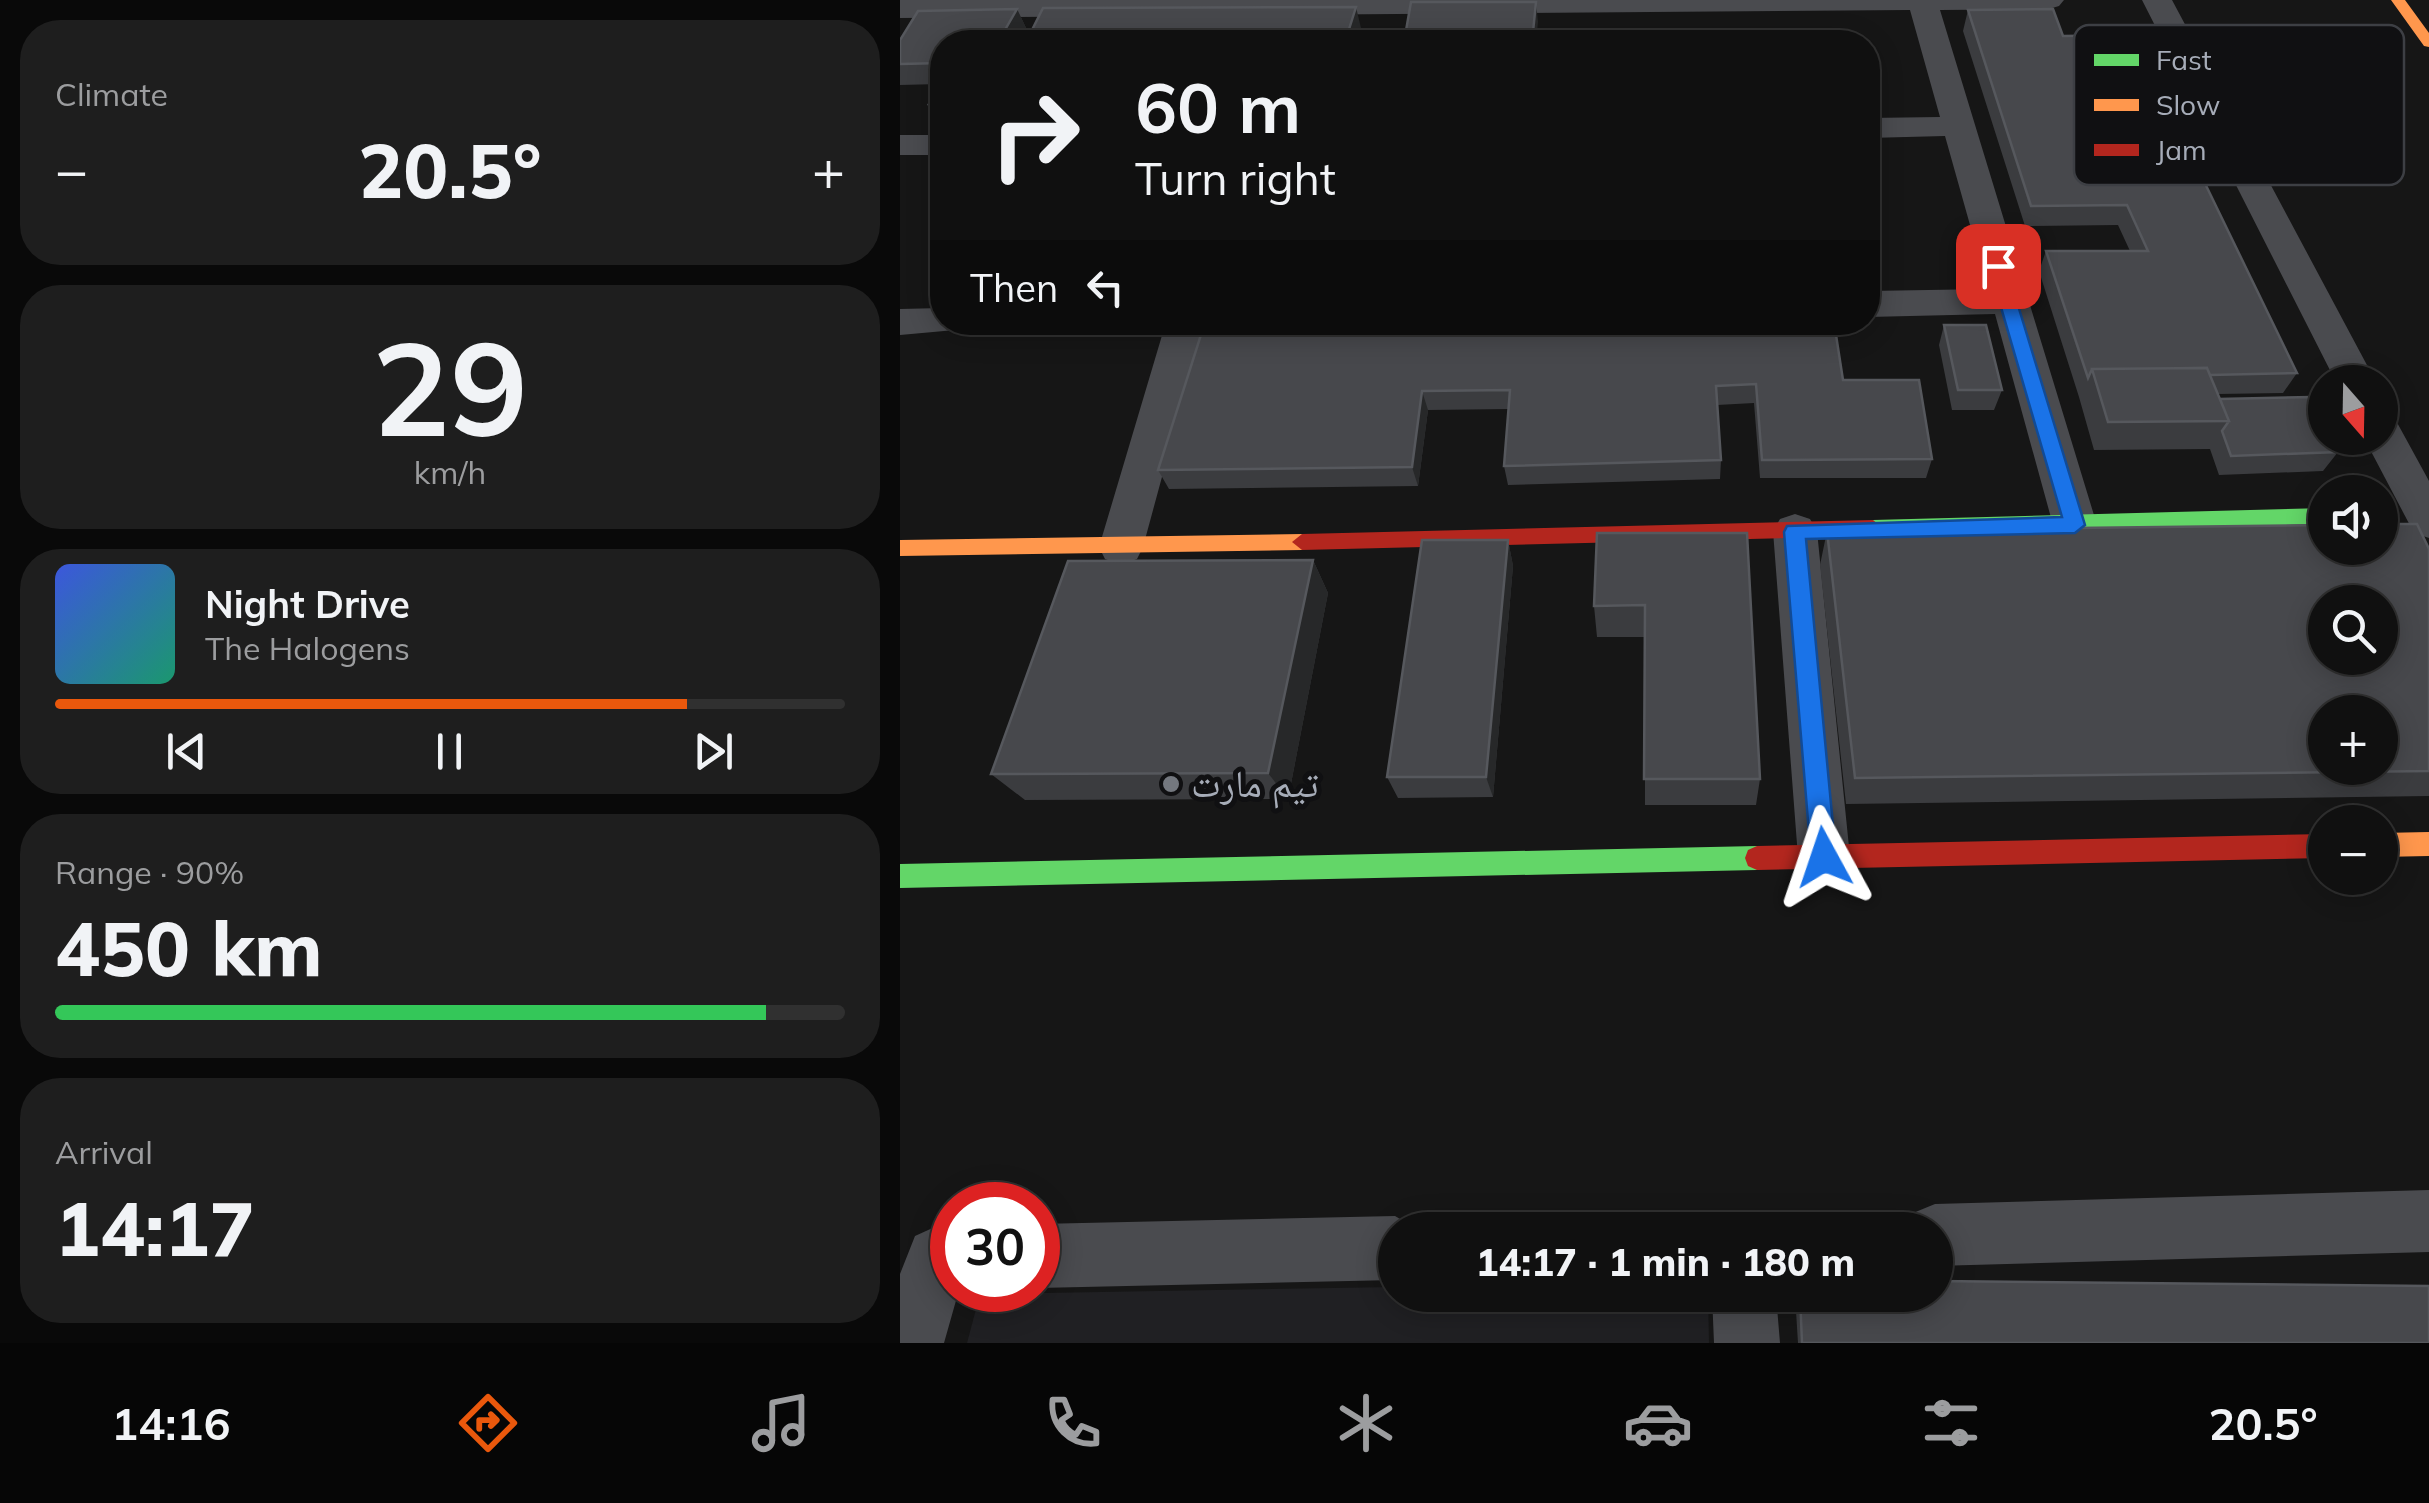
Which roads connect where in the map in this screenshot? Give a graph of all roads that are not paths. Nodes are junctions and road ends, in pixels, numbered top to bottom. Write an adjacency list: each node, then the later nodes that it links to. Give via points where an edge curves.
1 (2049, 0): 4 (street)
2 (2157, 0): 6 (street)
3 (2398, 0): 7 (street)
4 (1923, 2): 5 (street, via 1573,16); 8 (street)
5 (911, 17)
6 (2170, 25)
7 (2429, 43)
8 (1959, 126): 9 (street); 13 (street)
9 (1880, 128)
10 (900, 145): 11 (street)
11 (930, 145)
12 (2253, 185): 18 (street)
13 (2007, 301): 14 (street); 23 (street)
14 (1880, 304)
15 (930, 321): 16 (street)
16 (900, 322)
17 (1182, 335): 25 (street)
18 (2347, 365)
19 (2394, 455): 22 (street)
20 (2398, 515): 22 (street)
21 (2308, 517): 23 (street)
22 (2427, 517)
23 (2075, 525): 24 (street)
24 (1795, 532): 25 (street); 30 (street)
25 (1121, 547): 26 (street)
26 (900, 548)
27 (2429, 844): 28 (street)
28 (2398, 845)
29 (2308, 846): 30 (street)
30 (1824, 857): 31 (street)
31 (900, 876)
32 (2429, 1220): 33 (street)
33 (1953, 1233)
34 (1378, 1248): 35 (street)
35 (1060, 1256)
36 (930, 1258): 38 (street)
37 (1745, 1312): 39 (street)
38 (911, 1343)
39 (1748, 1343)

